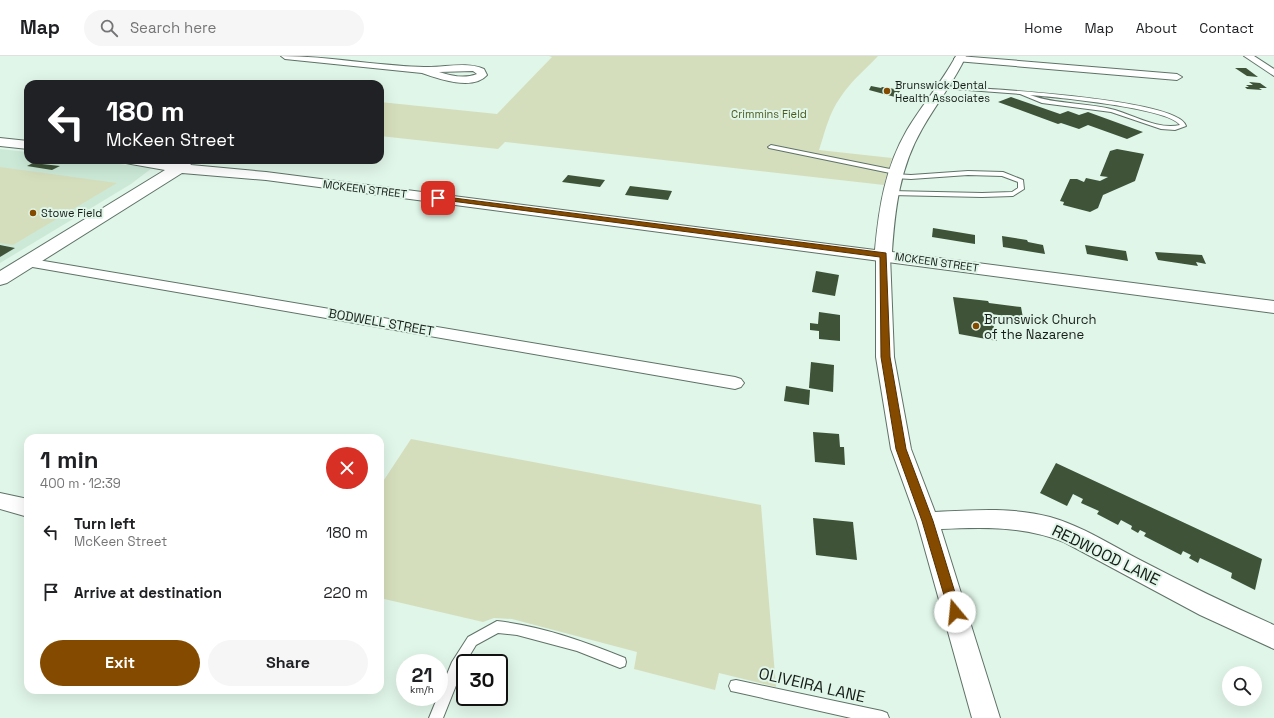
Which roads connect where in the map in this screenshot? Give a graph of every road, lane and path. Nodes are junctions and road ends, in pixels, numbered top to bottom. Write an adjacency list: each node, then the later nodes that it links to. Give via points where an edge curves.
1 (285, 56): 3 (street)
2 (1248, 56): 6 (street)
3 (304, 57): 5 (street)
4 (960, 58): 7 (street); 8 (street)
5 (424, 70): 5 (street, via 456,80 469,80 482,75 481,71 474,68)
6 (1274, 73)
7 (1177, 77)
8 (943, 87): 9 (lane); 17 (street, via 916,128)
9 (1022, 93): 10 (lane); 11 (lane, via 1042,101)
10 (1086, 100): 11 (lane); 11 (lane, via 1143,109 1177,120 1183,126 1160,127 1112,111)
11 (1090, 108)
12 (0, 142): 13 (street)
13 (24, 145)
14 (771, 147): 17 (lane)
15 (174, 164): 20 (street)
16 (183, 164): 19 (street, MCKEEN STREET)
17 (895, 174): 18 (street); 18 (lane, via 911,177 968,173 1003,174 1021,181 1021,189 1013,194 990,195)
18 (891, 193): 19 (street)
19 (883, 255): 22 (street, MCKEEN STREET); 26 (street, via 885,357 889,385 901,449)
20 (26, 262): 21 (street); 23 (street, BODWELL STREET)
21 (0, 278)
22 (1274, 306)
23 (735, 383)
24 (0, 501): 25 (street)
25 (24, 507)
26 (928, 521): 27 (street, REDWOOD LANE, via 1005,519 1049,526 1072,535 1208,606); 32 (street)
27 (1274, 637)
28 (620, 662): 30 (lane, via 578,645 517,629 496,627 472,641 457,666)
29 (736, 686): 31 (lane, OLIVEIRA LANE)
30 (436, 718)
31 (882, 718)
32 (986, 718)

